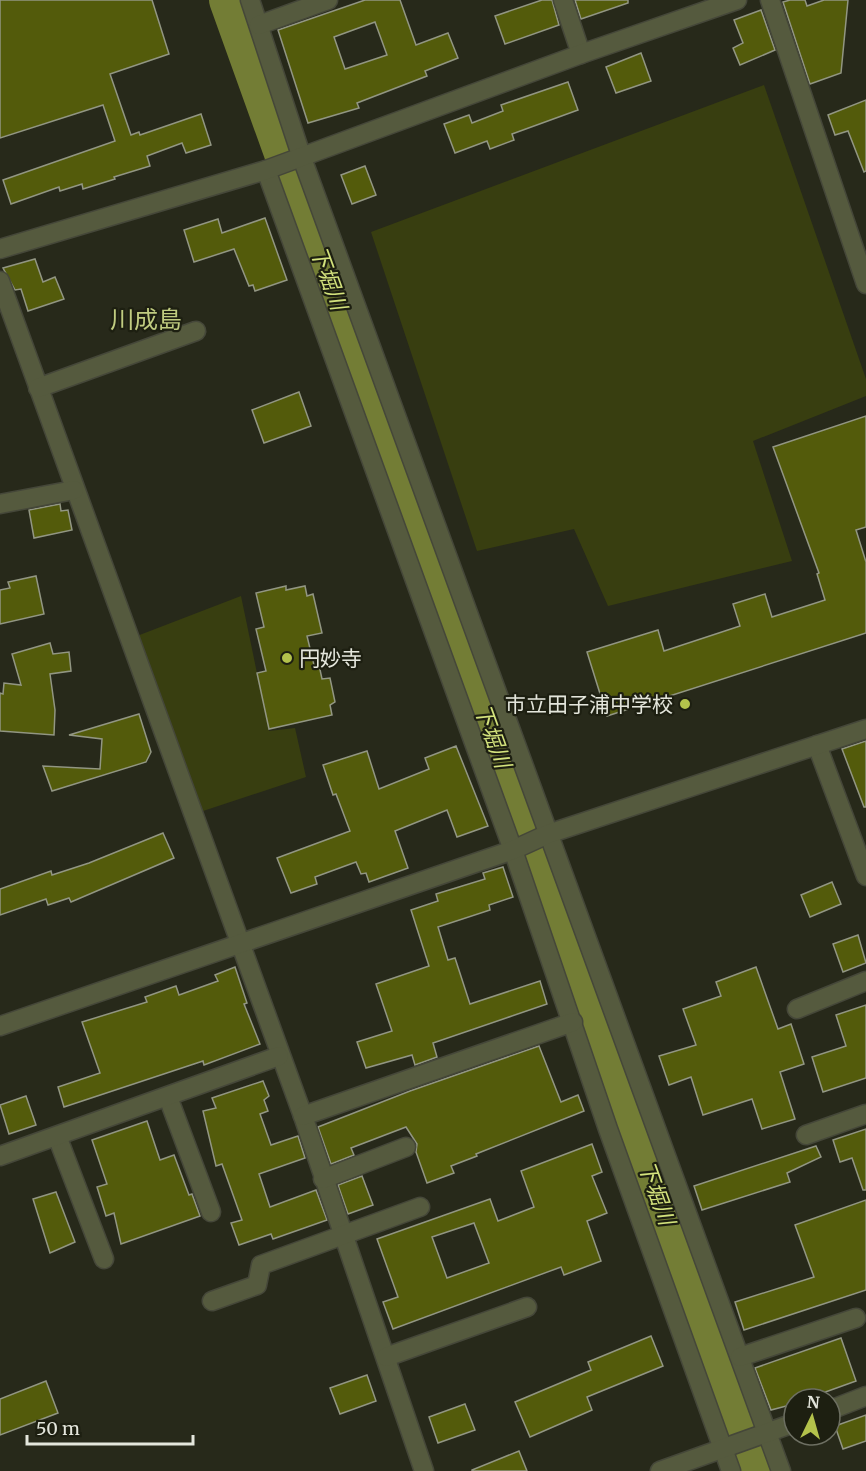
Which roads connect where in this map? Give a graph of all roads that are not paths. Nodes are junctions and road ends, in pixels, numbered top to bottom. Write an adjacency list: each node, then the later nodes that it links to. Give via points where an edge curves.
1 (250, 0): 6 (street)
2 (328, 0): 6 (street)
3 (563, 0): 7 (street)
4 (737, 0): 7 (street)
5 (770, 0): 12 (street)
6 (259, 25): 8 (street)
7 (581, 54): 8 (street)
8 (301, 158): 9 (street); 19 (street)
9 (267, 170): 10 (street); 20 (street)
10 (0, 249)
11 (0, 281): 14 (street)
12 (866, 284)
13 (196, 331): 14 (street)
14 (38, 388): 15 (street)
15 (74, 490): 16 (street); 23 (street)
16 (0, 504)
17 (866, 729): 18 (street)
18 (818, 745): 19 (street); 21 (street)
19 (547, 835): 20 (street); 45 (street)
20 (514, 849): 23 (street); 26 (street)
21 (862, 852): 22 (street)
22 (866, 876)
23 (241, 945): 27 (street); 28 (street)
24 (866, 981): 25 (street)
25 (797, 1009)
26 (573, 1022): 31 (street); 50 (street)
27 (0, 1026)
28 (279, 1056): 29 (street); 31 (street)
29 (168, 1097): 33 (street); 38 (street)
30 (866, 1114): 32 (street)
31 (303, 1116): 36 (street)
32 (806, 1135)
33 (57, 1136): 35 (street); 40 (street)
34 (406, 1147): 36 (street)
35 (0, 1156)
36 (323, 1179): 39 (street)
37 (420, 1207): 39 (street)
38 (211, 1212)
39 (344, 1234): 41 (street, via 261,1265 257,1285); 44 (street)
40 (104, 1259)
41 (212, 1300)
42 (527, 1307): 44 (street)
43 (856, 1318): 45 (street)
44 (386, 1357): 51 (street)
45 (740, 1357): 49 (street)
46 (866, 1396): 47 (street)
47 (842, 1405)
48 (782, 1427): 49 (street)
49 (767, 1432): 50 (street); 54 (street)
50 (723, 1449): 52 (street); 53 (street)
51 (424, 1471)
52 (660, 1471)
53 (731, 1471)
54 (781, 1471)

